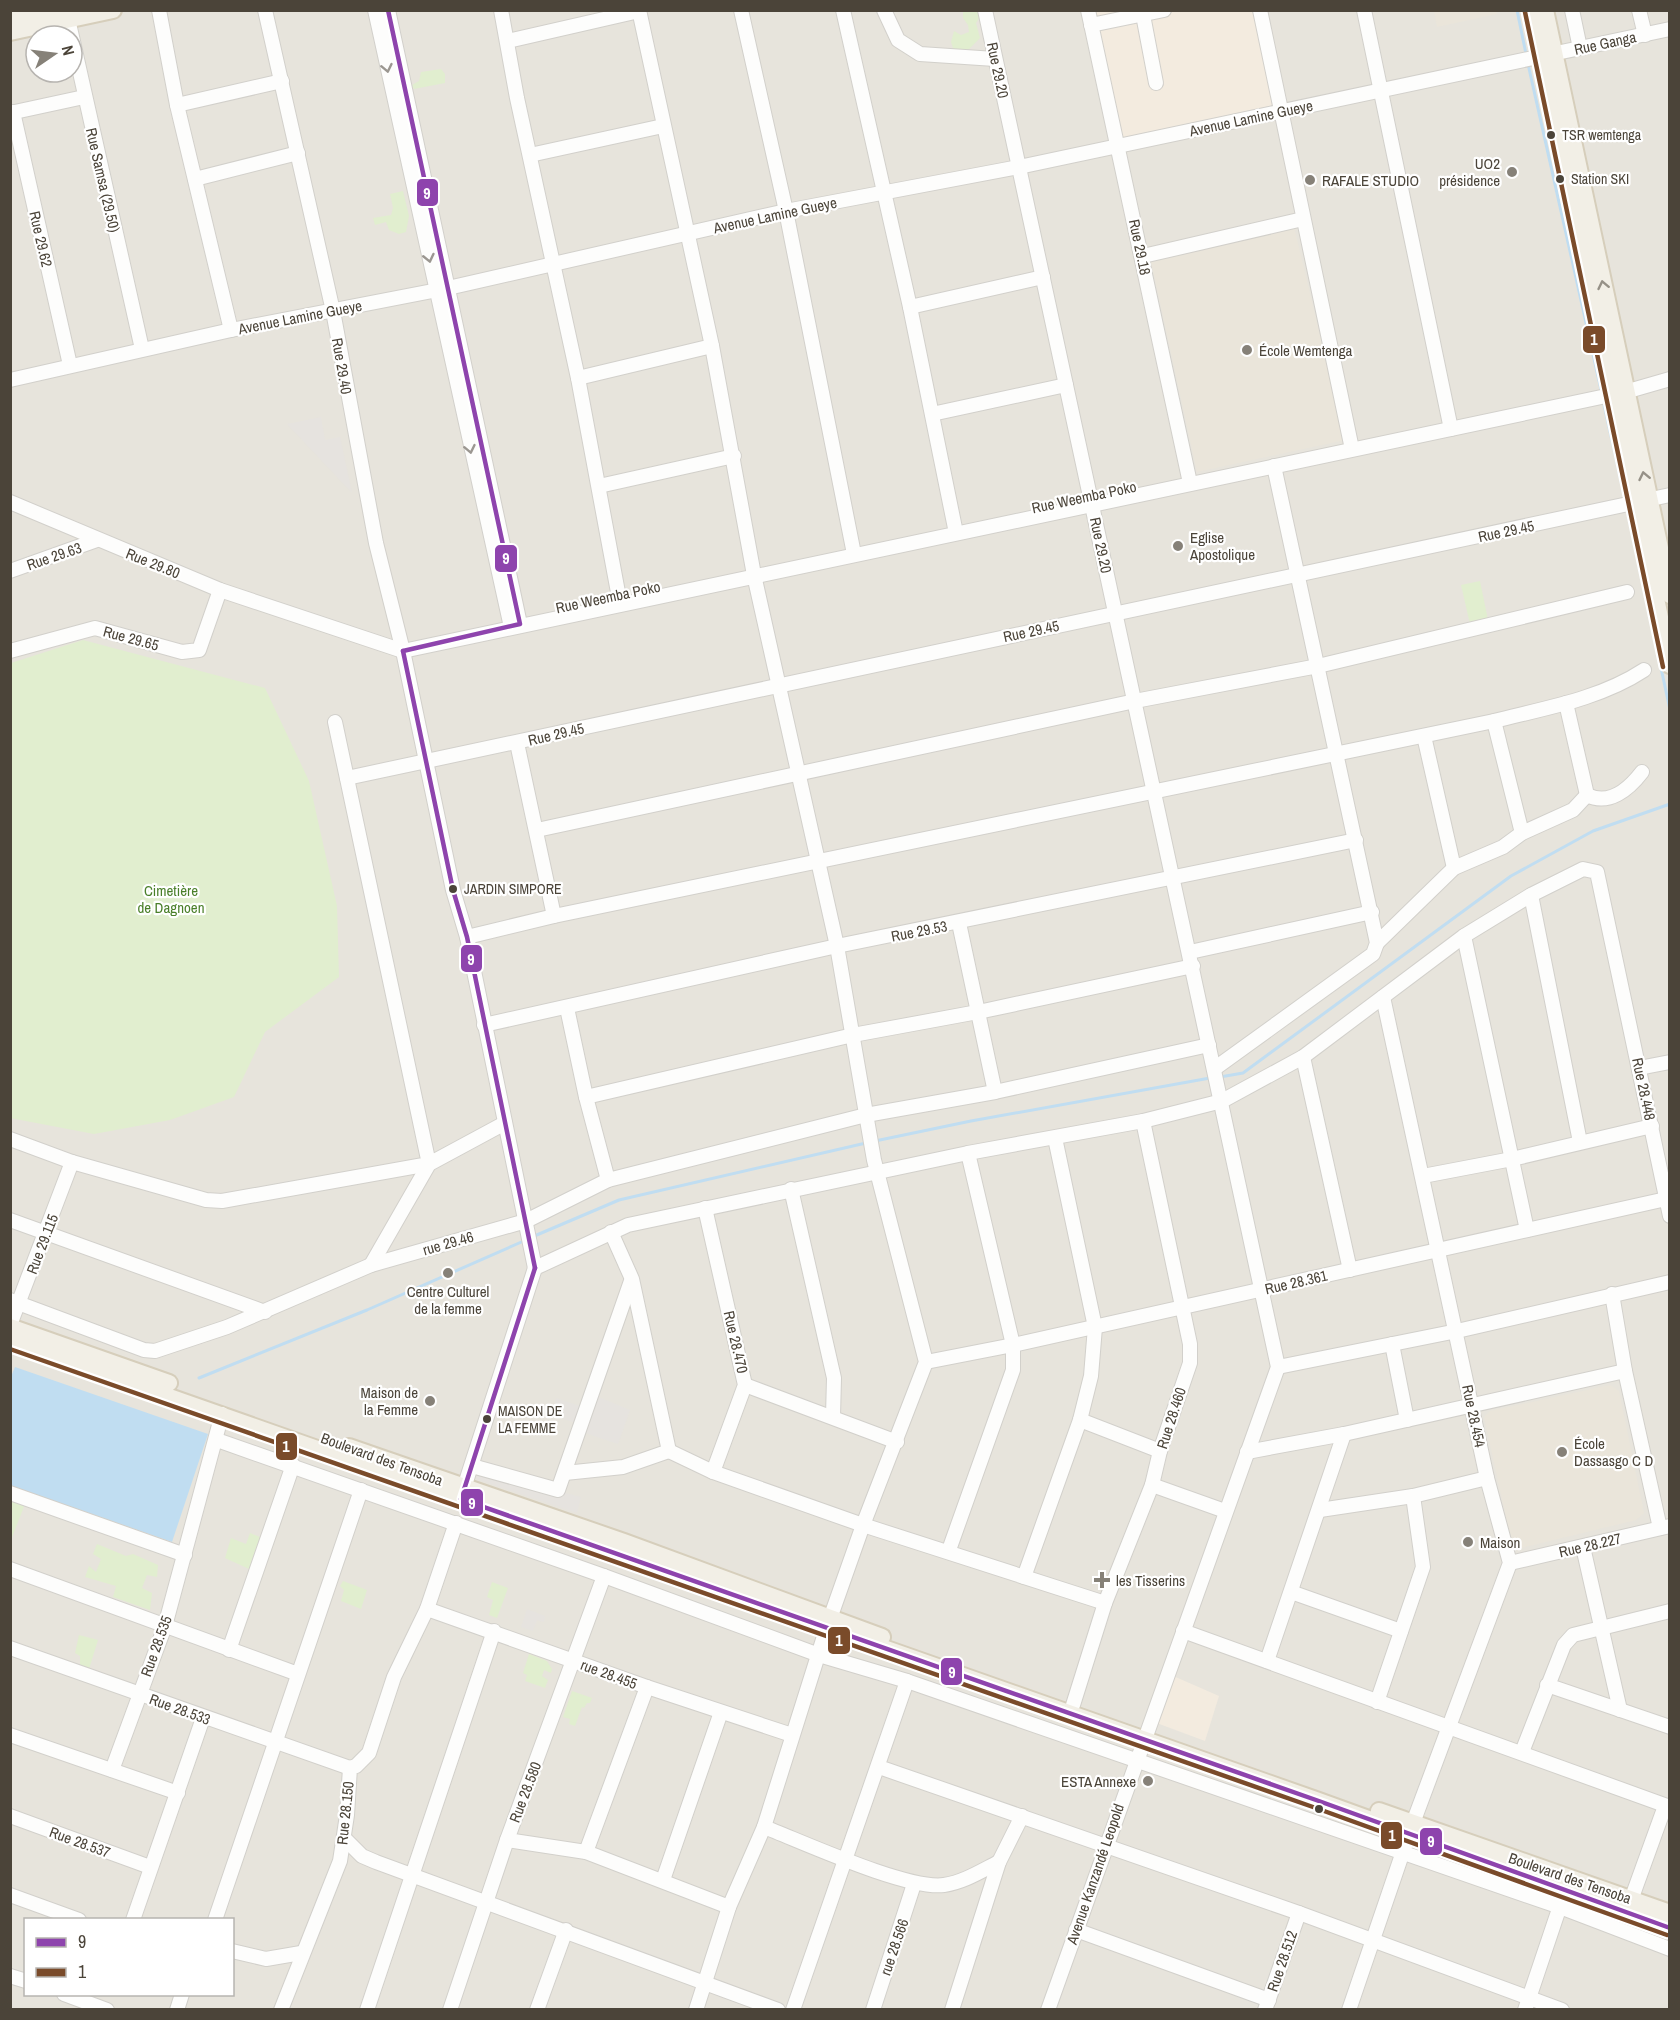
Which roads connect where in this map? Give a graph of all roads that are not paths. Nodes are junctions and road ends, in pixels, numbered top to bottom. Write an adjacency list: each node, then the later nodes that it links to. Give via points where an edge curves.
1 (113, 10): 21 (main road)
2 (159, 10): 36 (street)
3 (265, 10): 32 (street, Rue 29.40)
4 (375, 10): 52 (street, one-way to 52)
5 (388, 10): 52 (street)
6 (501, 10): 28 (street)
7 (741, 10): 46 (street)
8 (843, 10): 45 (street)
9 (884, 10): 31 (street, via 898,40 920,54)
10 (985, 10): 31 (street, Rue 29.20)
11 (1088, 10): 24 (street, Rue 29.18)
12 (1164, 10): 22 (street)
13 (1260, 10): 37 (street)
14 (1364, 10): 34 (street)
15 (1532, 10): 30 (main road)
16 (1545, 10): 30 (main road)
17 (1572, 10): 29 (street)
18 (1640, 10): 27 (street)
19 (639, 11): 28 (street); 39 (street)
20 (1114, 13): 22 (street); 24 (street)
21 (64, 14): 23 (main road); 26 (main road); 35 (street, Rue Samsa (29.50))
22 (1143, 15): 33 (street)
23 (10, 20)
24 (1091, 25): 40 (street, Rue 29.18)
25 (1670, 29): 27 (street, Rue Ganga)
26 (10, 32)
27 (1645, 35): 29 (street, Rue Ganga)
28 (508, 41): 42 (street)
29 (1580, 48): 30 (street, Rue Ganga)
30 (1548, 55): 34 (street, Avenue Lamine Gueye); 63 (main road)
31 (995, 59): 43 (street, Rue 29.20)
32 (282, 81): 36 (street); 41 (street, Rue 29.40)
33 (1156, 83)
34 (1381, 90): 37 (street, Avenue Lamine Gueye); 65 (street)
35 (84, 97): 38 (street); 57 (street, Rue Samsa (29.50))
36 (177, 105): 44 (street)
37 (1282, 111): 40 (street, Avenue Lamine Gueye); 47 (street)
38 (12, 112): 58 (street, Rue 29.62)
39 (663, 126): 42 (street); 48 (street)
40 (1118, 146): 43 (street, Avenue Lamine Gueye); 49 (street, Rue 29.18)
41 (298, 153): 44 (street); 54 (street, Rue 29.40)
42 (530, 155): 50 (street)
43 (1019, 167): 45 (street, Avenue Lamine Gueye); 51 (street, Rue 29.20)
44 (195, 179): 55 (street)
45 (884, 194): 46 (street, Avenue Lamine Gueye); 53 (street)
46 (786, 211): 48 (street, Avenue Lamine Gueye); 77 (street)
47 (1303, 219): 49 (street); 66 (street)
48 (687, 234): 50 (street, Avenue Lamine Gueye); 56 (street)
49 (1143, 256): 69 (street, Rue 29.18)
50 (554, 264): 52 (street, Avenue Lamine Gueye); 59 (street)
51 (1042, 277): 53 (street); 62 (street, Rue 29.20)
52 (442, 289): 54 (street, Avenue Lamine Gueye); 86 (street)
53 (910, 307): 64 (street)
54 (333, 311): 55 (street, Avenue Lamine Gueye); 88 (street, Rue 29.40, via 376,543)
55 (231, 330): 57 (street, Avenue Lamine Gueye)
56 (712, 346): 59 (street); 67 (street)
57 (142, 349): 58 (street, Avenue Lamine Gueye)
58 (70, 365): 61 (street, Avenue Lamine Gueye)
59 (578, 378): 70 (street)
60 (1670, 379): 63 (street, Rue Weemba Poko)
61 (10, 380)
62 (1066, 385): 64 (street); 72 (street, Rue 29.20)
63 (1618, 389): 65 (street, Rue Weemba Poko); 73 (main road)
64 (932, 414): 75 (street)
65 (1450, 425): 66 (street, Rue Weemba Poko)
66 (1351, 445): 68 (street, Rue Weemba Poko); 69 (street, Rue Weemba Poko)
67 (734, 456): 70 (street); 79 (street)
68 (1274, 466): 69 (street, Rue Weemba Poko); 80 (street)
69 (1189, 479): 72 (street, Rue Weemba Poko)
70 (599, 486): 84 (street)
71 (1670, 495): 73 (street, Rue 29.45)
72 (1091, 500): 75 (street, Rue Weemba Poko); 85 (street, Rue 29.20)
73 (1642, 501): 80 (street, Rue 29.45); 83 (main road); 89 (main road)
74 (10, 502): 76 (street, Rue 29.80)
75 (955, 529): 77 (street, Rue Weemba Poko)
76 (97, 540): 78 (street, Rue 29.63); 81 (street, Rue 29.80)
77 (854, 550): 79 (street, Rue Weemba Poko)
78 (10, 571)
79 (754, 571): 84 (street, Rue Weemba Poko); 92 (street)
80 (1298, 576): 85 (street, Rue 29.45); 90 (street)
81 (220, 590): 87 (street, Rue 29.65, via 199,650 182,652 95,628); 88 (street, Rue 29.80)
82 (1627, 592): 90 (street)
83 (1670, 595)
84 (620, 599): 86 (street, Rue Weemba Poko)
85 (1116, 614): 92 (street, Rue 29.45); 93 (street, Rue 29.20)
86 (516, 622): 88 (street, Rue Weemba Poko)
87 (10, 651)
88 (403, 651): 100 (street)
89 (1670, 665)
90 (1317, 666): 93 (street); 99 (street)
91 (1644, 670): 94 (street, via 1619,686)
92 (779, 684): 98 (street, Rue 29.45); 102 (street)
93 (1135, 701): 102 (street); 104 (street, Rue 29.20)
94 (1566, 703): 95 (street); 105 (street)
95 (1494, 721): 97 (street); 107 (street)
96 (335, 722): 103 (street)
97 (1424, 736): 99 (street); 110 (street)
98 (517, 743): 100 (street, Rue 29.45); 106 (street)
99 (1337, 755): 104 (street); 108 (street)
100 (427, 762): 103 (street, Rue 29.45); 117 (street, via 453,890)
101 (1642, 772): 105 (street, via 1606,800)
102 (798, 774): 106 (street); 109 (street)
103 (347, 778): 145 (street)
104 (1154, 790): 109 (street); 111 (street, Rue 29.20)
105 (1587, 795): 107 (street, via 1573,810)
106 (537, 830): 114 (street)
107 (1522, 833): 110 (street, via 1503,847)
108 (1356, 840): 111 (street, Rue 29.53); 113 (street)
109 (817, 862): 114 (street); 119 (street)
110 (1454, 868): 118 (street)
111 (1173, 877): 115 (street, Rue 29.53); 120 (street, Rue 29.20)
112 (1531, 895): 116 (street); 130 (street, Rue 28.448, via 1584,870 1597,872); 141 (street)
113 (1371, 912): 118 (street); 120 (street)
114 (554, 916): 117 (street)
115 (959, 923): 119 (street, Rue 29.53); 124 (street)
116 (1464, 936): 122 (street); 143 (street)
117 (467, 937): 125 (street)
118 (1377, 943): 131 (street, via 1373,954)
119 (837, 946): 123 (street, Rue 29.53); 126 (street)
120 (1190, 952): 121 (street, Rue 29.20)
121 (1193, 966): 124 (street); 127 (street, Rue 29.20)
122 (1383, 997): 128 (street); 147 (street, Rue 28.454)
123 (567, 1008): 125 (street, Rue 29.53); 133 (street)
124 (978, 1012): 126 (street); 132 (street)
125 (484, 1025): 137 (street)
126 (853, 1035): 133 (street); 135 (street)
127 (1209, 1045): 131 (street, Rue 29.20); 132 (street, rue 29.46)
128 (1303, 1057): 134 (street); 161 (street)
129 (1670, 1062): 130 (street)
130 (1639, 1068): 138 (street, Rue 28.448)
131 (1214, 1070): 134 (street)
132 (995, 1092): 135 (street, rue 29.46)
133 (586, 1097): 148 (street)
134 (1222, 1101): 136 (street); 164 (street)
135 (866, 1119): 146 (street); 148 (street, rue 29.46)
136 (1143, 1121): 139 (street); 167 (street, Rue 28.460)
137 (505, 1123): 145 (street); 154 (street)
138 (1652, 1126): 141 (street); 150 (street, Rue 28.448)
139 (1054, 1138): 142 (street); 170 (street)
140 (10, 1139): 144 (street)
141 (1580, 1142): 143 (street)
142 (968, 1153): 146 (street); 174 (street)
143 (1512, 1159): 147 (street); 155 (street)
144 (72, 1162): 145 (street, via 206,1200 222,1201); 157 (street, Rue 29.115)
145 (429, 1164): 159 (street)
146 (876, 1166): 149 (street); 175 (street)
147 (1423, 1176): 158 (street, Rue 28.454)
148 (608, 1180): 154 (street, rue 29.46)
149 (792, 1189): 151 (street); 181 (street, via 834,1378)
150 (1666, 1200): 152 (street, Rue 28.448); 155 (street, Rue 28.361)
151 (705, 1208): 156 (street); 178 (street, Rue 28.470)
152 (1670, 1216)
153 (10, 1220): 157 (street)
154 (526, 1221): 159 (street, rue 29.46); 160 (street)
155 (1527, 1230): 158 (street, Rue 28.361)
156 (611, 1232): 160 (street); 162 (street)
157 (47, 1233): 166 (street, Rue 29.115); 168 (street)
158 (1439, 1251): 161 (street, Rue 28.361); 171 (street, Rue 28.454)
159 (371, 1265): 168 (street, rue 29.46)
160 (535, 1268): 191 (street)
161 (1350, 1270): 164 (street, Rue 28.361)
162 (632, 1279): 187 (street); 193 (street)
163 (1670, 1282): 165 (street)
164 (1262, 1290): 167 (street, Rue 28.361); 176 (street)
165 (1612, 1294): 171 (street); 177 (street)
166 (15, 1301): 168 (street, rue 29.46, via 155,1351); 169 (street, Rue 29.115)
167 (1181, 1307): 170 (street, Rue 28.361); 188 (street, Rue 28.460, via 1190,1344 1190,1363)
168 (265, 1312)
169 (10, 1326): 198 (main road, Boulevard des Tensoba)
170 (1095, 1327): 174 (street, Rue 28.361); 182 (street)
171 (1457, 1331): 173 (street); 179 (street, Rue 28.454)
172 (10, 1341): 180 (main road, Boulevard des Tensoba)
173 (1392, 1344): 176 (street); 183 (street)
174 (1013, 1345): 175 (street, Rue 28.361); 206 (street, via 1008,1390)
175 (926, 1362): 186 (street)
176 (1278, 1367): 189 (street, Avenue Kanzandé Leopold)
177 (1625, 1371): 179 (street); 204 (street)
178 (745, 1385): 181 (street); 192 (street, Rue 28.470)
179 (1472, 1405): 183 (street); 194 (street, Rue 28.454)
180 (222, 1414): 185 (street, Rue 28.535); 198 (main road, Boulevard des Tensoba)
181 (833, 1416): 186 (street)
182 (1080, 1420): 188 (street); 211 (street)
183 (1407, 1420): 184 (street)
184 (1344, 1434): 189 (street); 201 (street)
185 (217, 1440): 190 (street); 207 (street, Rue 28.535)
186 (897, 1442): 203 (street)
187 (669, 1450): 192 (street); 193 (street, via 615,1468)
188 (1160, 1451): 195 (street, Rue 28.460)
189 (1247, 1452): 200 (street, Avenue Kanzandé Leopold)
190 (293, 1465): 196 (street); 223 (street)
191 (472, 1466): 193 (street, via 557,1490); 198 (street)
192 (713, 1472): 203 (street)
193 (565, 1473)
194 (1487, 1478): 199 (street); 208 (street, Rue 28.454)
195 (1152, 1485): 200 (street); 213 (street, Rue 28.460)
196 (361, 1490): 202 (street); 227 (street)
197 (10, 1493): 207 (street)
198 (463, 1494): 216 (main road, Boulevard des Tensoba, via 621,1554)
199 (1413, 1496): 201 (street); 221 (street, via 1423,1567)
200 (1226, 1510): 220 (street, Avenue Kanzandé Leopold)
201 (1320, 1510): 212 (street)
202 (456, 1523): 210 (street); 214 (street, Rue 28.150)
203 (863, 1524): 206 (street); 216 (street)
204 (1665, 1527): 205 (street, Rue 28.227)
205 (1583, 1547): 208 (street, Rue 28.227); 218 (street)
206 (949, 1550): 211 (street)
207 (185, 1555): 217 (street, Rue 28.535)
208 (1510, 1563): 238 (street)
209 (10, 1569): 217 (street)
210 (604, 1576): 224 (street); 226 (street, Rue 28.580)
211 (1024, 1577): 213 (street)
212 (1291, 1592): 221 (street); 225 (street)
213 (1105, 1603): 233 (street, Rue 28.460)
214 (427, 1609): 219 (street, rue 28.455); 246 (street, Rue 28.150, via 394,1677 369,1754)
215 (1670, 1611): 218 (street)
216 (828, 1624): 224 (street); 233 (main road, Boulevard des Tensoba); 241 (main road, Boulevard des Tensoba)
217 (165, 1626): 223 (street); 231 (street, Rue 28.535)
218 (1600, 1627): 229 (street, via 1573,1635 1564,1645); 234 (street)
219 (494, 1631): 226 (street, rue 28.455); 262 (street)
220 (1183, 1631): 225 (street); 241 (street, Avenue Kanzandé Leopold)
221 (1401, 1631): 232 (street)
222 (10, 1648): 231 (street, Rue 28.533)
223 (229, 1650): 227 (street)
224 (819, 1655): 228 (street); 240 (street)
225 (1267, 1661): 232 (street)
226 (574, 1662): 230 (street, rue 28.455); 255 (street, Rue 28.580)
227 (298, 1674): 242 (street)
228 (908, 1681): 244 (street); 245 (street)
229 (1547, 1685): 234 (street); 243 (street)
230 (647, 1687): 235 (street, rue 28.455); 257 (street)
231 (139, 1694): 236 (street, Rue 28.533); 247 (street, Rue 28.535)
232 (1377, 1702): 238 (street)
233 (1073, 1705): 241 (main road, Boulevard des Tensoba)
234 (1620, 1710): 237 (street)
235 (721, 1712): 240 (street, rue 28.455); 263 (street)
236 (203, 1718): 242 (street, Rue 28.533); 248 (street)
237 (1670, 1727)
238 (1447, 1728): 243 (street); 253 (street)
239 (10, 1735): 247 (street)
240 (792, 1735): 252 (street)
241 (1145, 1735): 244 (street, Avenue Kanzandé Leopold); 253 (main road, Boulevard des Tensoba)
242 (274, 1743): 246 (street, Rue 28.533); 275 (street)
243 (1522, 1752): 249 (street)
244 (1135, 1761): 256 (street, Avenue Kanzandé Leopold); 258 (street)
245 (879, 1767): 251 (street); 259 (street)
246 (350, 1768): 254 (street, Rue 28.150)
247 (112, 1770): 248 (street)
248 (178, 1793): 261 (street)
249 (1667, 1806): 267 (street)
250 (10, 1816): 261 (street, Rue 28.537)
251 (1022, 1816): 256 (street); 260 (street)
252 (764, 1827): 259 (street); 269 (street)
253 (1411, 1828): 258 (street); 265 (main road, Boulevard des Tensoba); 267 (main road, Boulevard des Tensoba)
254 (344, 1838): 262 (street, via 362,1856); 282 (street, Rue 28.150, via 340,1861)
255 (507, 1840): 257 (street); 268 (street, Rue 28.580)
256 (1106, 1846): 272 (street); 278 (street, Avenue Kanzandé Leopold)
257 (586, 1852): 263 (street)
258 (1403, 1854): 270 (street); 279 (street)
259 (846, 1858): 264 (street); 294 (street)
260 (999, 1862): 264 (street, via 965,1879 942,1885); 296 (street)
261 (150, 1868): 274 (street)
262 (413, 1876): 268 (street); 289 (street)
263 (663, 1880): 269 (street)
264 (915, 1884): 295 (street, rue 28.566)
265 (1566, 1889): 270 (street); 276 (main road, Boulevard des Tensoba)
266 (10, 1895): 273 (street)
267 (1631, 1900): 271 (main road, Boulevard des Tensoba)
268 (486, 1902): 277 (street); 290 (street, Rue 28.580)
269 (729, 1907): 283 (street)
270 (1560, 1907): 280 (street); 286 (street)
271 (1670, 1912)
272 (1299, 1913): 279 (street); 287 (street, Rue 28.512)
273 (73, 1918)
274 (134, 1918)
275 (216, 1918)
276 (1670, 1928)
277 (566, 1930): 283 (street); 291 (street)
278 (1076, 1930): 287 (street); 297 (street, Avenue Kanzandé Leopold)
279 (1372, 1940): 286 (street); 298 (street)
280 (1670, 1949)
281 (234, 1951): 282 (street, via 266,1959)
282 (302, 1953): 288 (street, Rue 28.150)
283 (705, 1982): 292 (street); 293 (street)
284 (69, 1996): 285 (street)
285 (106, 2004)
286 (1527, 2004): 299 (street)
287 (1267, 2005)
288 (281, 2010)
289 (367, 2010)
290 (450, 2010)
291 (537, 2010)
292 (696, 2010)
293 (778, 2010)
294 (793, 2010)
295 (873, 2010)
296 (952, 2010)
297 (1048, 2010)
298 (1349, 2010)
299 (1563, 2010)

